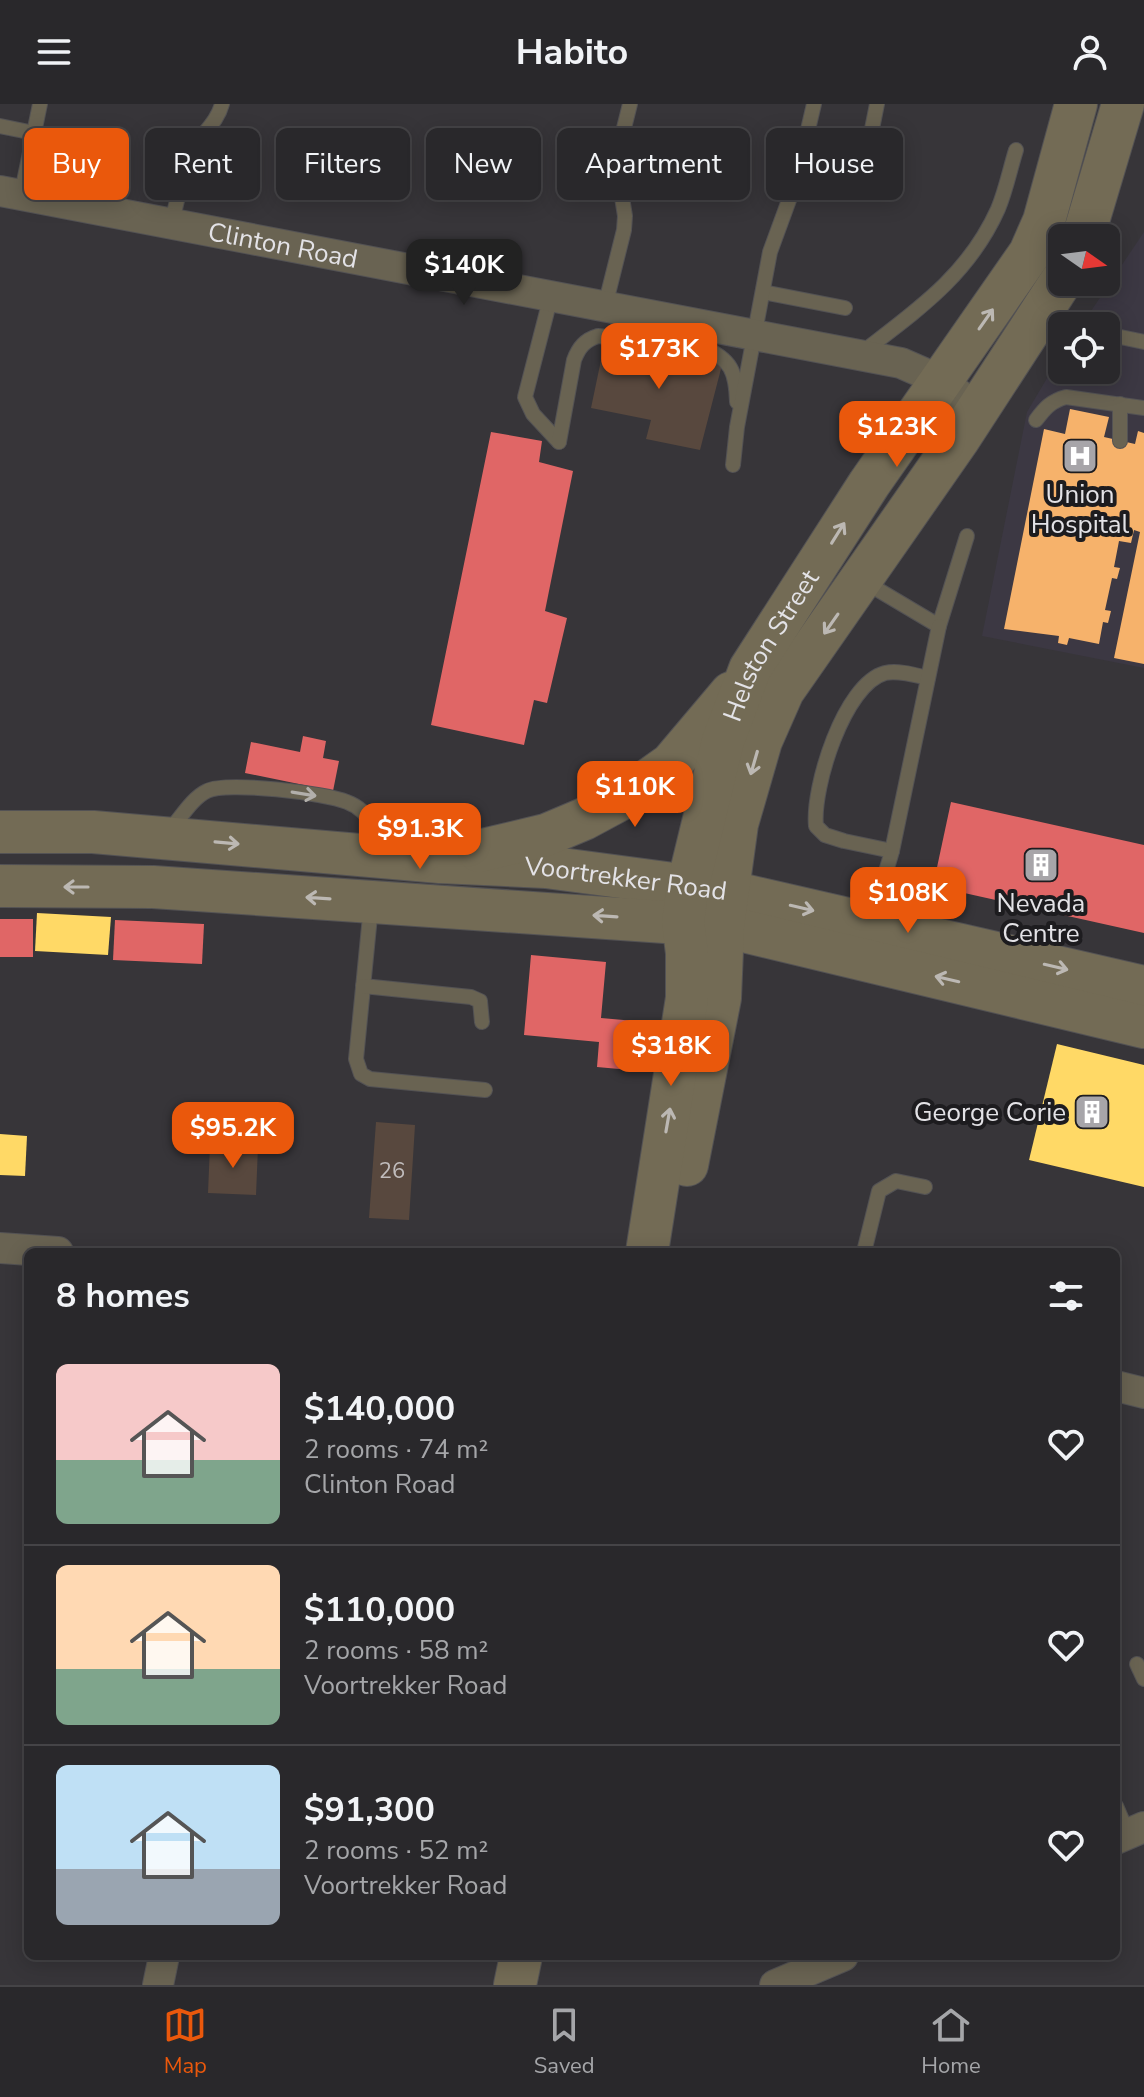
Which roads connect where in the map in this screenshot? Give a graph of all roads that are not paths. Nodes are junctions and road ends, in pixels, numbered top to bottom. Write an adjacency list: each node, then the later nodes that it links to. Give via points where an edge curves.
1 (40, 104): 9 (lane)
2 (222, 104): 15 (lane, via 189,159)
3 (630, 104): 19 (lane, via 616,160 624,230)
4 (814, 104): 17 (lane)
5 (877, 104): 10 (lane)
6 (1076, 104): 26 (street, Helston Street, one-way to 6, via 1030,253)
7 (1123, 104): 16 (street)
8 (0, 126): 11 (lane)
9 (35, 128)
10 (872, 128)
11 (24, 131)
12 (1016, 150): 25 (lane, via 998,208 975,250 938,293)
13 (24, 160): 14 (lane)
14 (11, 194): 15 (street, Clinton Road)
15 (171, 224): 18 (street, Clinton Road)
16 (1087, 224)
17 (763, 292): 20 (lane); 22 (lane)
18 (551, 296): 19 (street, Clinton Road); 31 (lane, via 525,397 559,442 574,360 589,339 605,335 702,347 720,356 735,376)
19 (605, 306): 22 (street, Clinton Road)
20 (845, 308)
21 (1048, 329): 29 (street, Helston Street)
22 (755, 333): 25 (street, Clinton Road); 31 (lane)
23 (1120, 337): 24 (lane)
24 (1144, 342)
25 (860, 354): 26 (street, Clinton Road, via 901,363)
26 (942, 381): 29 (street, Clinton Road); 37 (street, Helston Street, one-way to 26)
27 (1120, 404): 28 (lane); 30 (lane, via 1066,397 1047,406); 32 (lane)
28 (1144, 408)
29 (978, 410): 35 (street, Helston Street)
30 (1036, 420)
31 (737, 427): 33 (lane)
32 (1120, 441)
33 (733, 465)
34 (967, 536): 36 (lane)
35 (861, 580): 36 (lane); 46 (street, Helston Street, one-way to 46, via 783,691)
36 (939, 626): 38 (lane)
37 (750, 669): 43 (street, via 671,764 623,798 546,835); 46 (street, Helston Street, via 723,741)
38 (928, 678): 42 (lane); 42 (lane, via 886,673 865,686 834,737 819,782 814,809 816,826 825,835)
39 (379, 829): 41 (lane, one-way to 39, via 202,793 220,786 345,800)
40 (0, 832): 41 (street, Voortrekker Road)
41 (164, 838): 43 (street, Voortrekker Road, one-way to 43)
42 (892, 851): 47 (lane, via 882,886)
43 (440, 862): 46 (street, Voortrekker Road, via 546,867)
44 (0, 886): 45 (street, Voortrekker Road, one-way to 44, via 153,887)
45 (372, 901): 46 (street, Voortrekker Road, one-way to 45); 48 (lane)
46 (705, 906): 47 (street, Voortrekker Road, one-way to 47); 51 (street, Voortrekker Road, one-way to 46); 55 (street, Helston Street, one-way to 46, via 687,998 687,953); 56 (street, Helston Street, via 720,998)
47 (851, 919): 49 (street, Voortrekker Road, one-way to 49)
48 (363, 986): 50 (lane, via 471,997 482,1005); 52 (lane, via 356,1059 361,1074)
49 (1144, 987)
50 (482, 1022)
51 (1144, 1027)
52 (485, 1090)
53 (925, 1187): 57 (lane, via 896,1181 879,1191)
54 (0, 1248): 58 (street)
55 (648, 1248)
56 (671, 1248)
57 (865, 1248)
58 (24, 1250)
59 (1120, 1387): 60 (street)
60 (1144, 1393)
61 (1137, 1664): 62 (lane)
62 (1144, 1679)
63 (1120, 1814): 64 (lane)
64 (1129, 1833)
65 (163, 1960): 68 (street)
66 (520, 1960): 69 (street)
67 (834, 1960): 70 (street)
68 (158, 1985)
69 (515, 1985)
70 (775, 1985)

